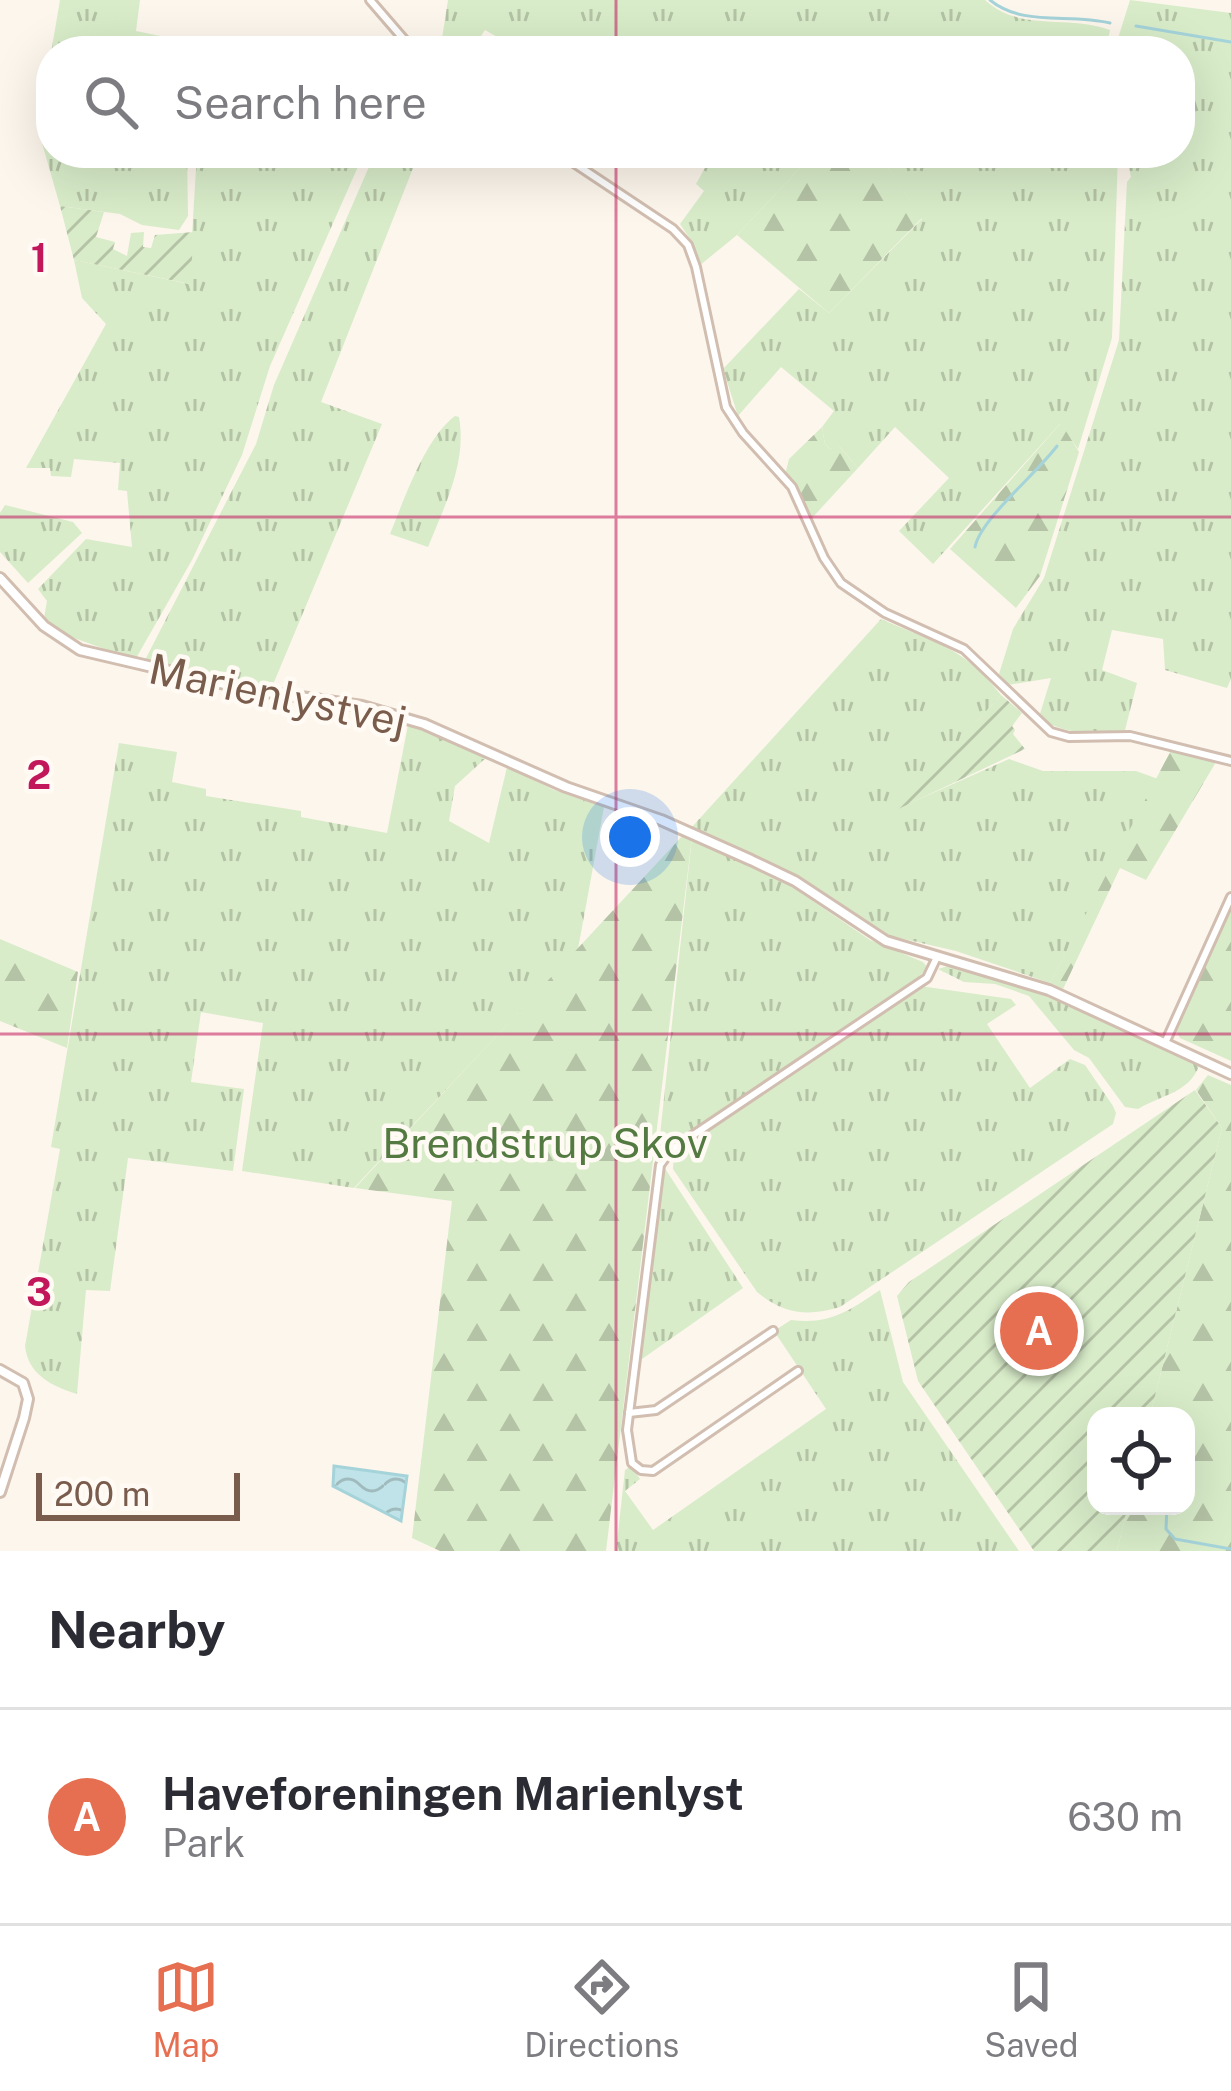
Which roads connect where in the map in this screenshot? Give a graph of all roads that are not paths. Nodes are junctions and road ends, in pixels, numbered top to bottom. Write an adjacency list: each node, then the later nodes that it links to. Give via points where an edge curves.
1 (370, 0): 2 (street)
2 (402, 36)
3 (582, 168): 5 (street, via 688,245 726,407 792,487 850,592 964,650 1051,732 1130,736)
4 (0, 578): 7 (street, Marienlystvej, via 44,626 80,650 424,724 751,860 886,941)
5 (1231, 761)
6 (1231, 897): 8 (street)
7 (937, 957): 8 (street, Marienlystvej, via 1015,977); 13 (street, via 927,978 664,1157)
8 (1165, 1043): 9 (street, Marienlystvej)
9 (1231, 1074)
10 (773, 1331): 13 (street, via 656,1410)
11 (0, 1370): 14 (street, via 23,1383 28,1399)
12 (798, 1371): 13 (street, via 653,1471 640,1470 629,1456)
13 (629, 1413)
14 (0, 1492)

